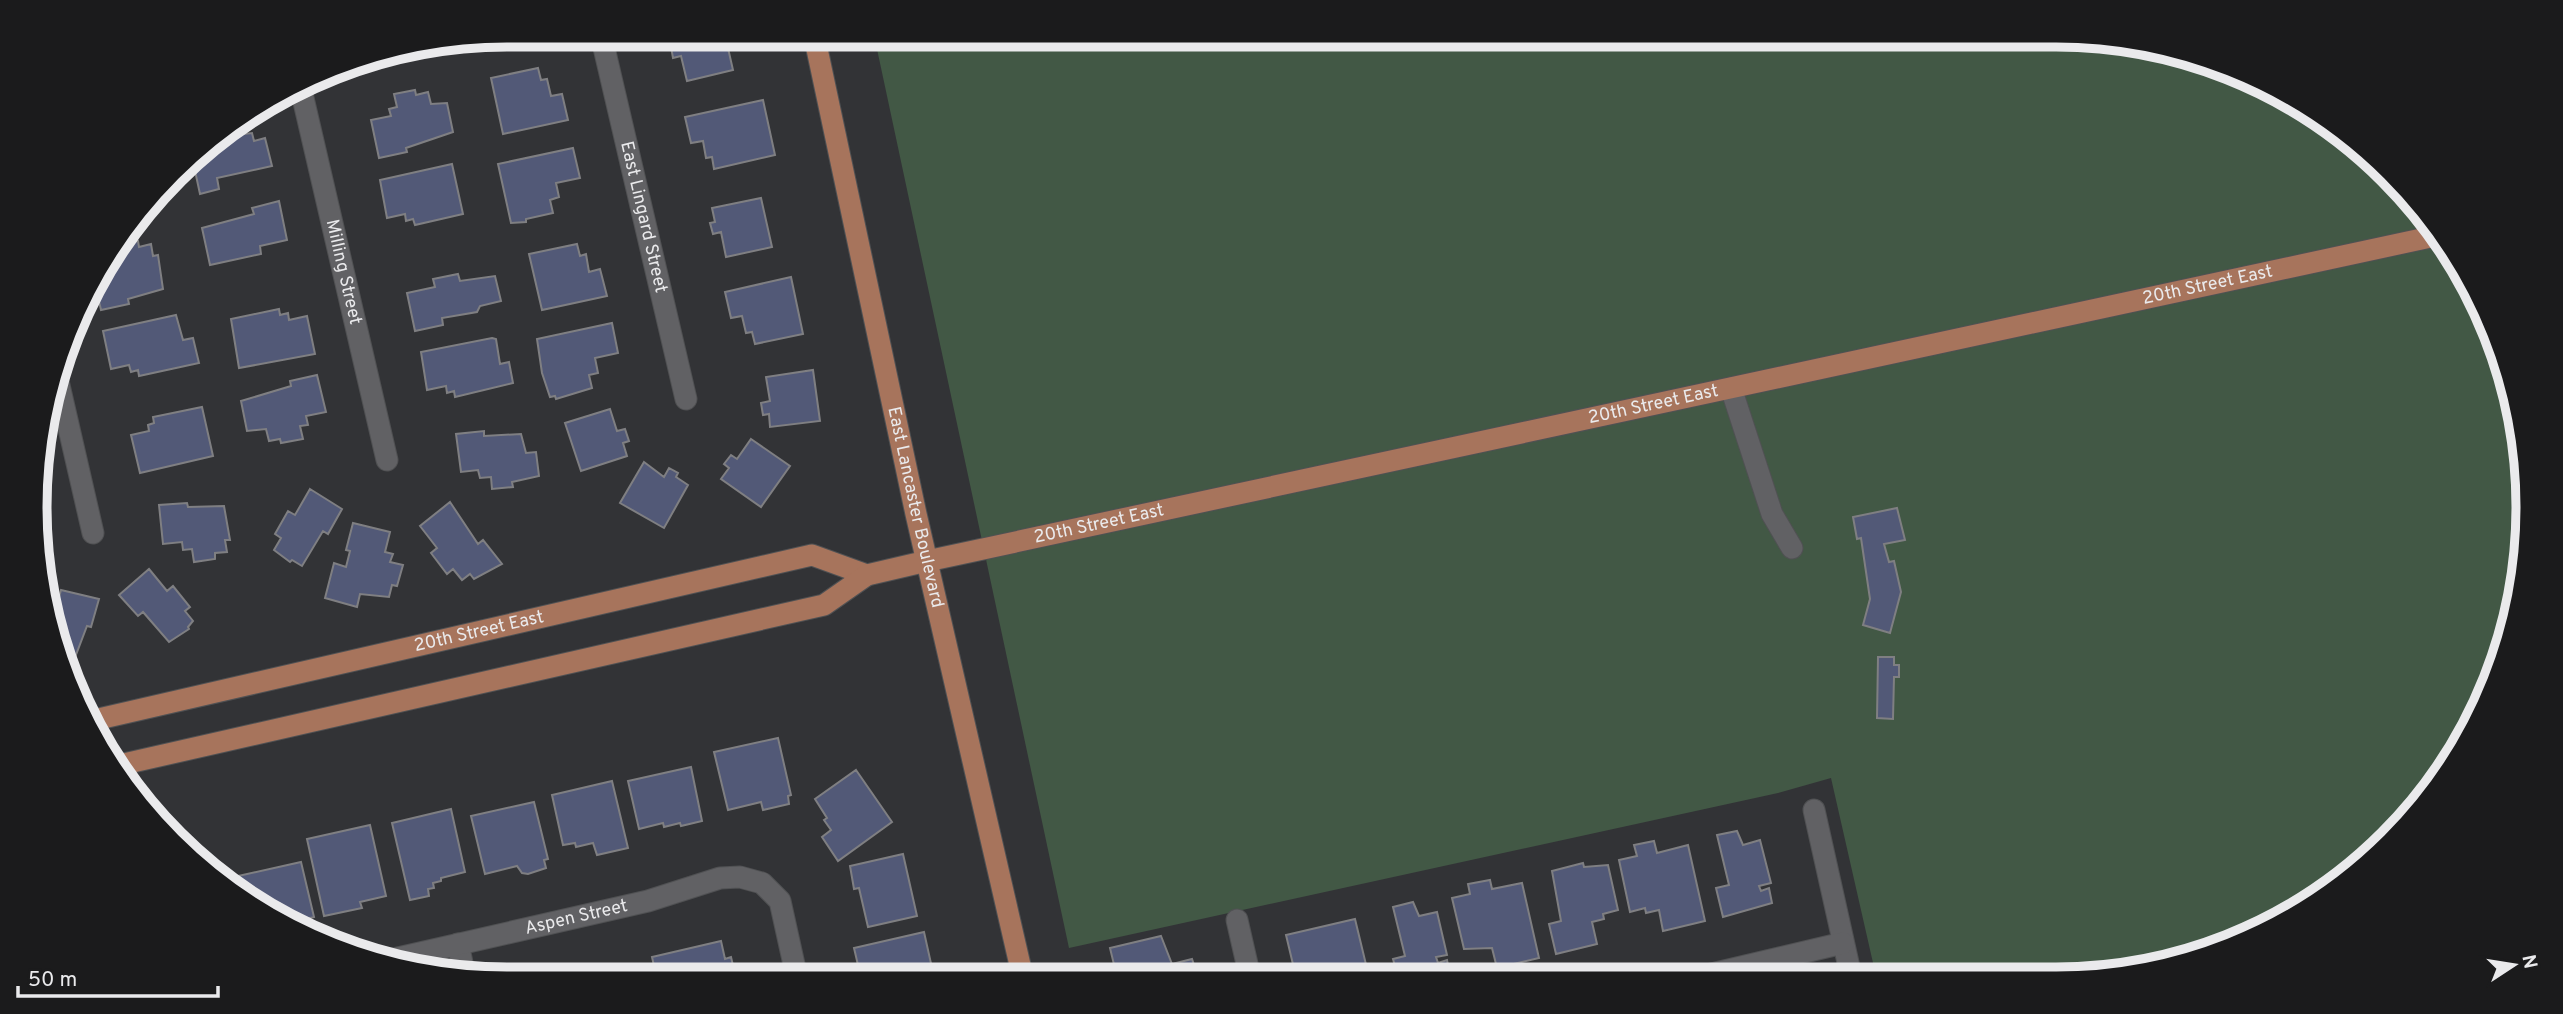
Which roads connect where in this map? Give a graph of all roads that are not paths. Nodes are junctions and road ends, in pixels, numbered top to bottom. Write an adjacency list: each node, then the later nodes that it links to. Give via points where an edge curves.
1 (604, 47): 7 (street, East Lingard Street)
2 (817, 47): 11 (main road, East Lancaster Boulevard)
3 (303, 96): 8 (street, Milling Street)
4 (2428, 238): 5 (main road, 20th Street East)
5 (1731, 388): 10 (street, via 1772,514); 11 (main road, 20th Street East)
6 (61, 395): 9 (street)
7 (686, 399)
8 (387, 460)
9 (93, 533)
10 (1792, 548)
11 (927, 561): 12 (main road, 20th Street East); 22 (main road, East Lancaster Boulevard)
12 (867, 575): 13 (main road, 20th Street East, via 812,555); 14 (main road, 20th Street East, via 824,605)
13 (100, 719)
14 (126, 763)
15 (1814, 810): 17 (street)
16 (1237, 920): 23 (street)
17 (1843, 943): 24 (street); 25 (street)
18 (458, 944): 19 (street, Aspen Street); 20 (street); 21 (street, Aspen Street, via 648,901 720,878 740,877 762,883 780,901)
19 (408, 956)
20 (462, 965)
21 (795, 967)
22 (1020, 967)
23 (1248, 967)
24 (1741, 967)
25 (1849, 967)

